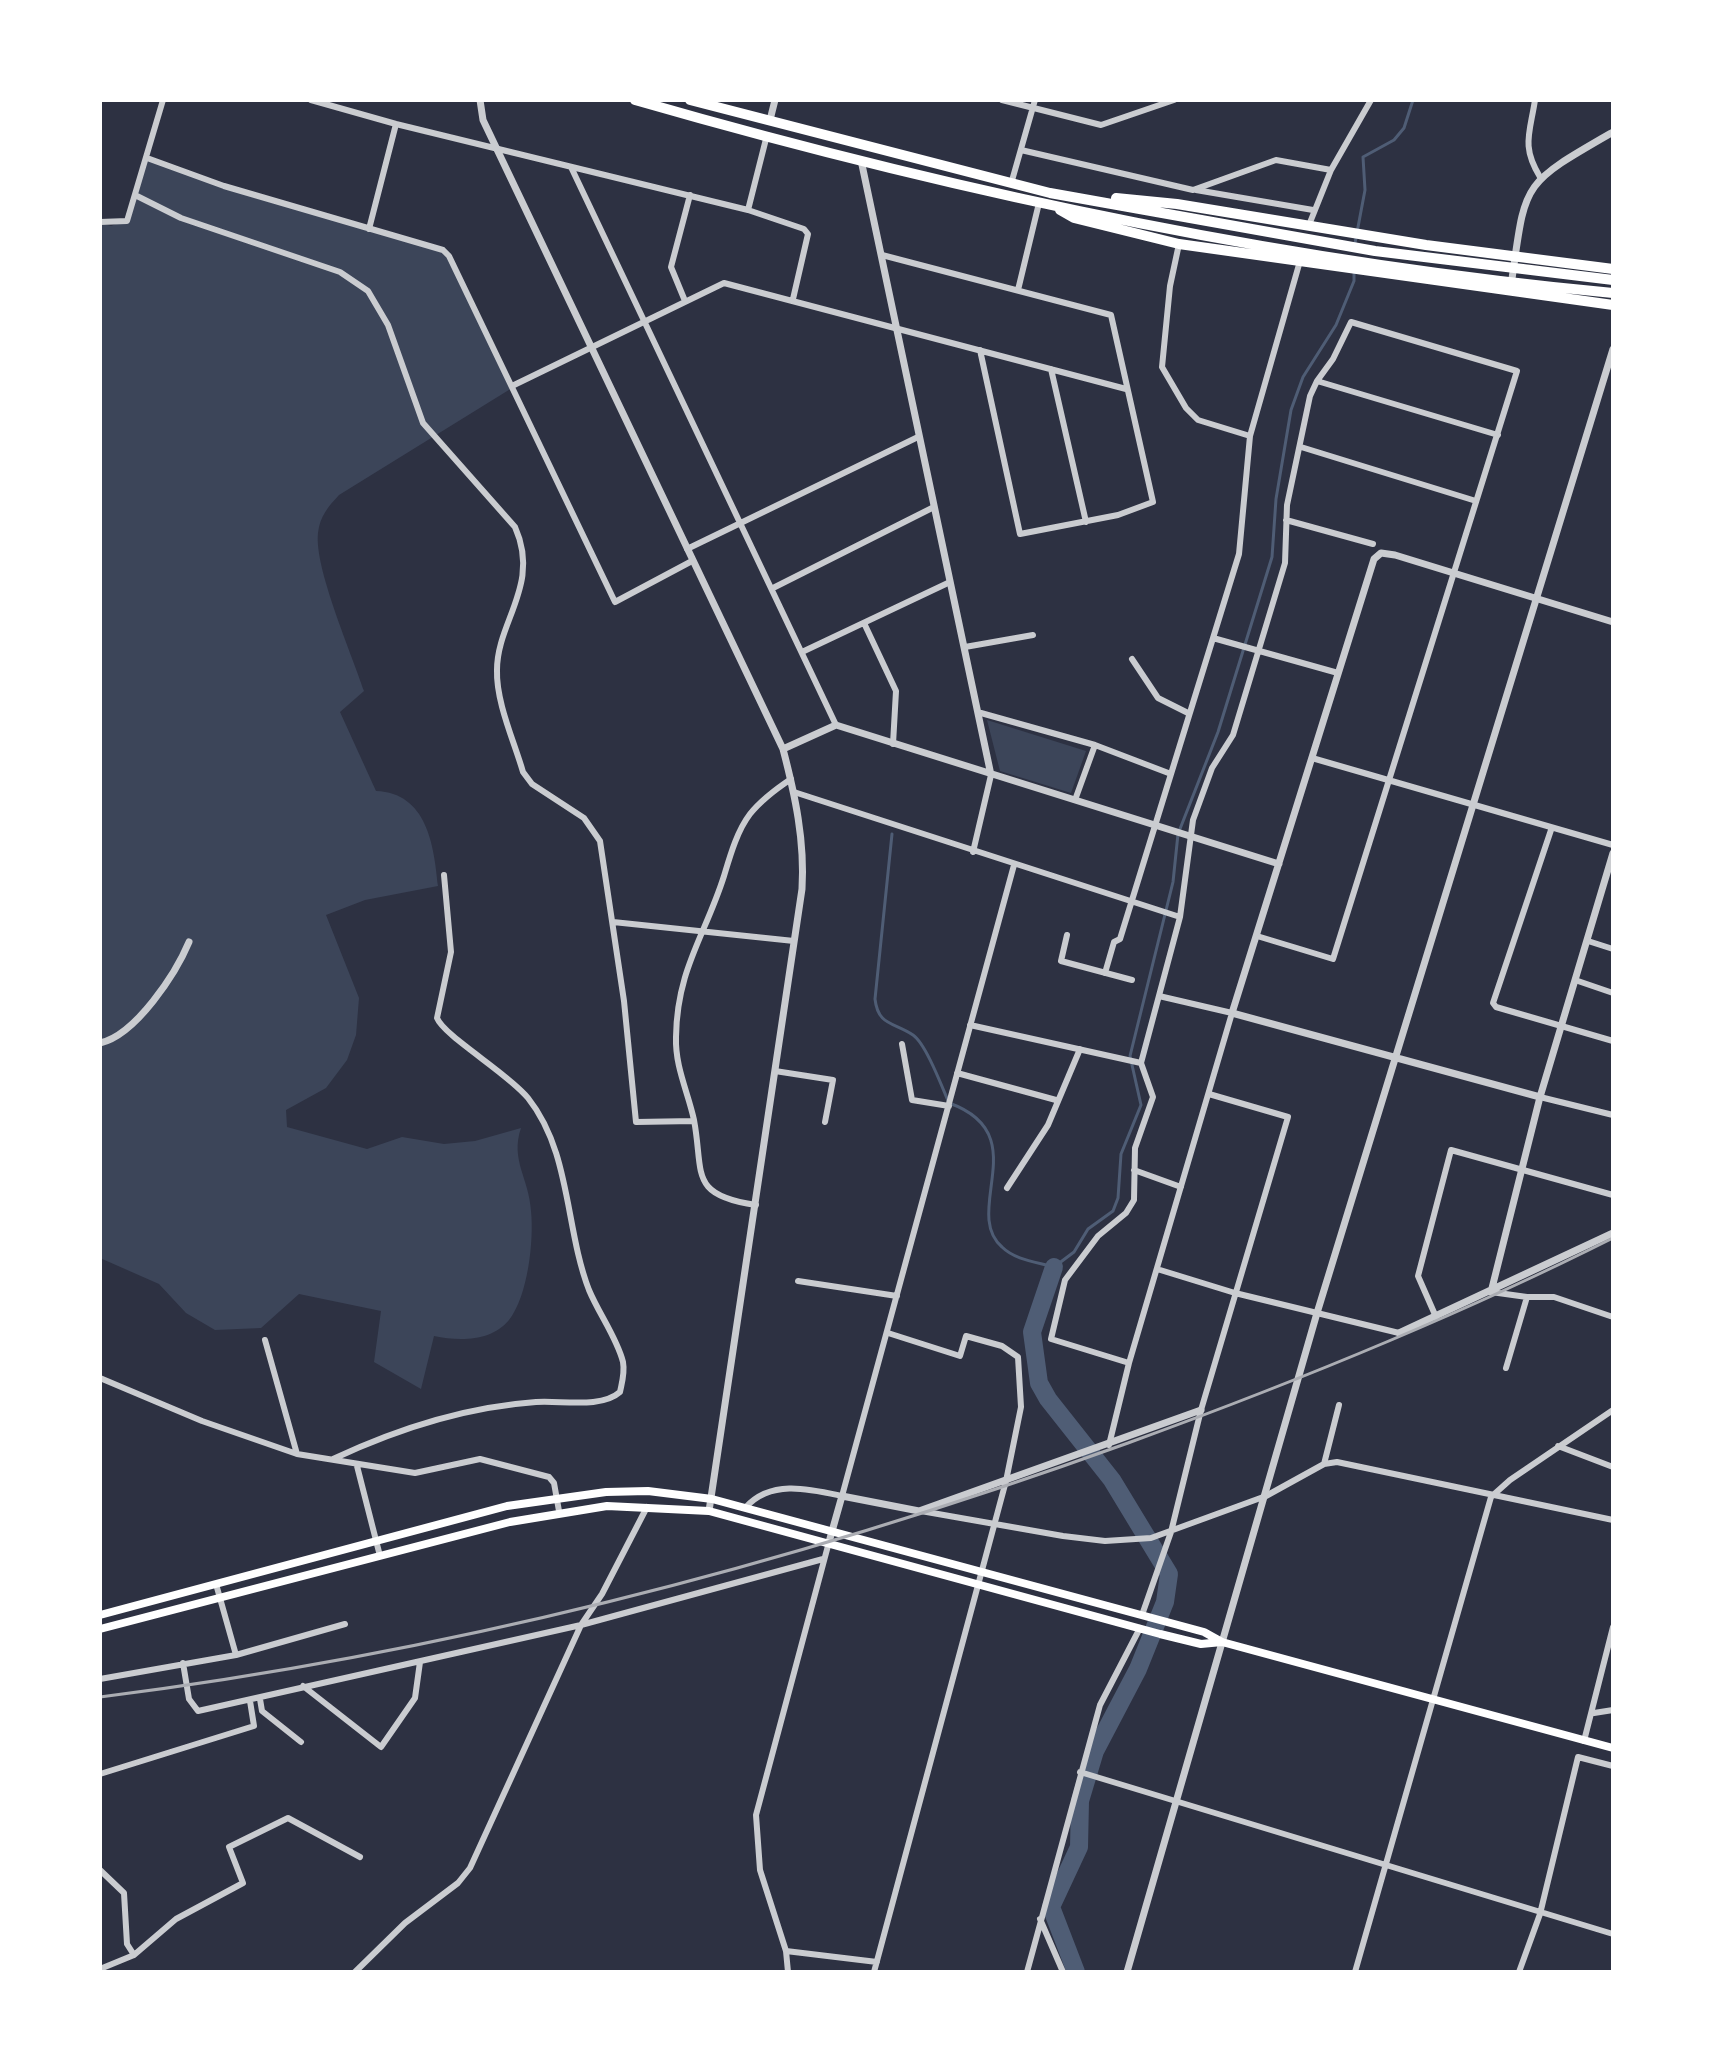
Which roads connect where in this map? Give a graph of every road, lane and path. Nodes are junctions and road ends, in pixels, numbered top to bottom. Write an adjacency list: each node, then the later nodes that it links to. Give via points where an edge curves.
1 (163, 100): 18 (street)
2 (311, 100): 13 (street)
3 (480, 100): 16 (street)
4 (635, 100): 15 (highway)
5 (690, 100): 12 (highway)
6 (775, 100): 12 (street)
7 (1002, 100): 11 (street)
8 (1174, 100): 11 (street, via 1101,125)
9 (1371, 100): 21 (street)
10 (1535, 100): 22 (street, via 1528,155)
11 (1034, 104): 17 (street)
12 (770, 120): 23 (highway)
13 (396, 124): 16 (street); 34 (street)
14 (1613, 132): 22 (street)
15 (767, 135): 19 (highway); 30 (street)
16 (496, 148): 20 (street); 51 (street)
17 (1021, 150): 23 (street); 24 (street)
18 (147, 158): 26 (street); 34 (street)
19 (861, 160): 28 (highway); 37 (street)
20 (571, 167): 27 (street); 49 (street)
21 (1331, 170): 24 (street, via 1276,160); 31 (street)
22 (1540, 177): 38 (street, via 1522,207)
23 (1011, 184): 25 (highway)
24 (1193, 190): 31 (street)
25 (1050, 193): 33 (highway, via 1177,204); 36 (highway)
26 (135, 195): 32 (street, via 127,221); 108 (street, via 181,218 340,272 373,297 423,423 509,518 520,538 519,595 499,655 498,682 527,778 577,812 596,833)
27 (690, 195): 30 (street); 47 (street, via 671,267)
28 (1039, 203): 29 (highway); 43 (street)
29 (1052, 206): 35 (highway, via 1074,218); 36 (highway)
30 (748, 210): 46 (street, via 808,234)
31 (1313, 210): 33 (street)
32 (100, 222)
33 (1309, 226): 38 (highway)
34 (369, 229): 56 (street, via 449,256)
35 (1179, 244): 39 (highway); 59 (street, via 1162,367 1198,420)
36 (1339, 251): 40 (highway)
37 (882, 255): 43 (street); 50 (street)
38 (1515, 258): 41 (highway); 44 (street)
39 (1300, 261): 44 (highway); 59 (street)
40 (1461, 269): 42 (highway); 45 (highway)
41 (1613, 269)
42 (1613, 280)
43 (1018, 290): 57 (street, via 1111,315)
44 (1510, 293): 48 (highway)
45 (1613, 293)
46 (793, 299): 47 (street, via 724,283); 50 (street)
47 (685, 301): 49 (street)
48 (1613, 305)
49 (643, 322): 51 (street); 66 (street)
50 (898, 330): 53 (street); 60 (street)
51 (589, 348): 56 (street); 68 (street)
52 (1613, 349): 73 (street)
53 (980, 350): 54 (street); 65 (street, via 1020,534)
54 (1051, 369): 57 (street); 65 (street)
55 (1317, 381): 58 (street); 58 (street, via 1351,322 1517,371); 61 (street)
56 (512, 386): 69 (street, via 615,602)
57 (1126, 389): 65 (street, via 1153,502)
58 (1498, 435): 62 (street)
59 (1250, 436): 77 (street, via 1239,554)
60 (918, 437): 63 (street); 66 (street)
61 (1301, 447): 62 (street); 64 (street)
62 (1476, 501): 70 (street)
63 (934, 507): 71 (street); 72 (street)
64 (1286, 520): 67 (street); 79 (street, via 1285,563)
65 (1086, 522)
66 (740, 523): 68 (street); 72 (street)
67 (1373, 544)
68 (687, 549): 69 (street)
69 (692, 561): 88 (street)
70 (1454, 572): 73 (street); 82 (street, via 1381,553 1374,559); 93 (street)
71 (950, 582): 75 (street); 78 (street)
72 (773, 588): 80 (street)
73 (1537, 599): 74 (street); 96 (street)
74 (1613, 622)
75 (864, 623): 80 (street); 86 (street, via 896,691)
76 (1033, 635): 78 (street)
77 (1213, 638): 79 (street); 84 (street)
78 (965, 647): 83 (street)
79 (1259, 650): 82 (street); 99 (street, via 1233,735 1212,768)
80 (802, 652): 85 (street)
81 (1132, 659): 84 (street, via 1158,698)
82 (1338, 673): 89 (street)
83 (981, 713): 87 (street); 91 (street)
84 (1188, 713): 90 (street)
85 (836, 725): 86 (street); 88 (street)
86 (893, 745): 91 (street)
87 (1095, 745): 90 (street); 95 (street)
88 (783, 749): 92 (street)
89 (1312, 758): 93 (street); 103 (street)
90 (1171, 774): 97 (street)
91 (991, 775): 95 (street); 101 (street)
92 (791, 779): 94 (street); 109 (street, via 749,815)
93 (1390, 782): 96 (street); 111 (street, via 1333,959)
94 (794, 792): 101 (street); 112 (street, via 804,863)
95 (1075, 800): 97 (street)
96 (1473, 806): 98 (street); 128 (street)
97 (1154, 826): 99 (street); 106 (street)
98 (1551, 830): 100 (street); 123 (street, via 1493,1003)
99 (1190, 835): 103 (street); 107 (street)
100 (1613, 845)
101 (973, 852): 104 (street)
102 (1613, 853): 113 (street)
103 (1279, 864): 111 (street)
104 (1014, 865): 106 (street); 122 (street)
105 (444, 875): 167 (street, via 451,952 437,1018 444,1030 526,1096 544,1123 589,1290 625,1371 620,1392 606,1401 486,1407 406,1428)
106 (1129, 901): 107 (street); 116 (street)
107 (1180, 917): 120 (street)
108 (613, 922): 109 (street); 137 (street, via 636,1122)
109 (703, 932): 112 (street); 137 (street, via 686,965 677,1015 677,1063)
110 (1067, 935): 116 (street, via 1061,961)
111 (1257, 936): 121 (street)
112 (794, 941): 130 (street)
113 (1588, 941): 115 (street); 118 (street)
114 (189, 942): 125 (street, via 160,994)
115 (1613, 949)
116 (1105, 973): 117 (street)
117 (1132, 980)
118 (1575, 980): 119 (street); 123 (street)
119 (1613, 993)
120 (1159, 996): 121 (street); 129 (street)
121 (1232, 1013): 128 (street); 132 (street)
122 (970, 1025): 127 (street); 131 (street)
123 (1563, 1025): 124 (street); 133 (street)
124 (1613, 1041)
125 (100, 1043)
126 (902, 1044): 135 (street, via 912,1100)
127 (1080, 1049): 129 (street); 134 (street)
128 (1395, 1059): 133 (street); 152 (street)
129 (1141, 1063): 139 (street, via 1153,1097 1135,1148)
130 (775, 1071): 138 (street, via 833,1080); 144 (street)
131 (957, 1073): 134 (street); 135 (street)
132 (1209, 1094): 141 (street); 149 (street, via 1288,1117)
133 (1540, 1097): 136 (street); 140 (street)
134 (1056, 1100): 142 (street, via 1048,1125)
135 (949, 1106): 150 (street)
136 (1613, 1115)
137 (694, 1121): 144 (street, via 694,1148 704,1180 728,1201)
138 (825, 1122)
139 (1134, 1170): 141 (street); 158 (street, via 1134,1200 1126,1213 1098,1236 1065,1280 1051,1339)
140 (1522, 1170): 143 (street); 148 (street); 153 (street, via 1451,1150 1418,1276)
141 (1181, 1187): 146 (street)
142 (1007, 1188)
143 (1613, 1195)
144 (756, 1205): 176 (street)
145 (1613, 1233): 148 (street)
146 (1157, 1269): 149 (street); 158 (street)
147 (798, 1281): 150 (street)
148 (1491, 1292): 151 (street); 153 (street)
149 (1235, 1293): 152 (street); 162 (street)
150 (897, 1296): 155 (street)
151 (1527, 1297): 154 (street, via 1554,1297); 159 (street)
152 (1317, 1313): 156 (street); 173 (street)
153 (1436, 1317): 156 (street)
154 (1613, 1317)
155 (888, 1333): 171 (street, via 960,1356 966,1336 1002,1346 1018,1357 1021,1407); 172 (street)
156 (1399, 1333)
157 (265, 1340): 166 (street)
158 (1129, 1363): 164 (street)
159 (1506, 1368)
160 (100, 1378): 166 (street)
161 (1339, 1405): 168 (street)
162 (1201, 1410): 164 (street); 185 (street)
163 (1613, 1410): 165 (street)
164 (1109, 1445): 171 (street)
165 (1558, 1446): 170 (street); 175 (street)
166 (297, 1454): 167 (street)
167 (333, 1459): 169 (street)
168 (1324, 1464): 173 (street); 175 (street, via 1358,1465)
169 (357, 1466): 174 (street, via 415,1473 480,1459 549,1477); 186 (street)
170 (1613, 1467)
171 (1006, 1481): 181 (street); 183 (street)
172 (842, 1496): 178 (street, via 784,1489 756,1496); 181 (street); 184 (street)
173 (1266, 1496): 185 (street); 201 (street)
174 (556, 1497): 176 (main road, via 648,1491); 179 (street); 186 (main road)
175 (1491, 1497): 182 (street); 207 (street)
176 (712, 1499): 178 (main road); 180 (street)
177 (647, 1507): 179 (main road); 180 (main road); 197 (street)
178 (746, 1507): 184 (main road)
179 (559, 1511): 188 (main road)
180 (709, 1511): 187 (main road)
181 (919, 1511): 183 (street)
182 (1613, 1520)
183 (994, 1521): 185 (street, via 1105,1541); 190 (street)
184 (833, 1531): 187 (street); 190 (main road)
185 (1171, 1532): 195 (street)
186 (377, 1541): 188 (street); 191 (main road)
187 (829, 1542): 189 (street); 192 (main road)
188 (380, 1556): 193 (main road)
189 (823, 1559): 197 (street); 225 (street, via 756,1815 760,1870)
190 (983, 1570): 192 (street); 195 (main road)
191 (216, 1584): 193 (street); 194 (main road)
192 (978, 1584): 199 (main road); 227 (street)
193 (220, 1599): 200 (main road); 202 (street)
194 (100, 1615)
195 (1144, 1616): 201 (main road)
196 (345, 1624): 202 (street)
197 (581, 1625): 203 (street); 229 (street, via 470,1868)
198 (1613, 1627): 211 (street)
199 (1142, 1628): 201 (main road, via 1201,1644); 216 (street, via 1100,1705)
200 (100, 1629)
201 (1222, 1642): 207 (main road); 218 (street)
202 (236, 1655): 204 (street)
203 (420, 1662): 206 (street); 206 (street, via 415,1698 381,1747)
204 (184, 1666): 205 (street); 209 (street, via 189,1699 198,1711)
205 (100, 1679)
206 (303, 1686): 208 (street)
207 (1435, 1697): 212 (main road); 220 (street)
208 (260, 1699): 209 (street); 213 (street, via 262,1711)
209 (250, 1701): 217 (street, via 254,1726)
210 (1613, 1710): 211 (street)
211 (1594, 1713): 212 (street)
212 (1584, 1741): 214 (main road)
213 (301, 1742)
214 (1613, 1748)
215 (1613, 1766): 222 (street, via 1578,1757)
216 (1080, 1772): 218 (street); 223 (street)
217 (100, 1774)
218 (1178, 1802): 220 (street); 234 (street)
219 (360, 1857): 226 (street, via 288,1818 229,1847 243,1883 176,1919)
220 (1387, 1864): 222 (street); 235 (street)
221 (100, 1870): 226 (street, via 124,1893 127,1944)
222 (1540, 1914): 224 (street); 236 (street)
223 (1040, 1919): 232 (street); 233 (street)
224 (1613, 1934)
225 (786, 1951): 227 (street); 230 (street)
226 (134, 1955): 228 (street)
227 (877, 1962): 231 (street)
228 (100, 1969)
229 (355, 1972)
230 (788, 1972)
231 (874, 1972)
232 (1027, 1972)
233 (1063, 1972)
234 (1127, 1972)
235 (1355, 1972)
236 (1519, 1972)

